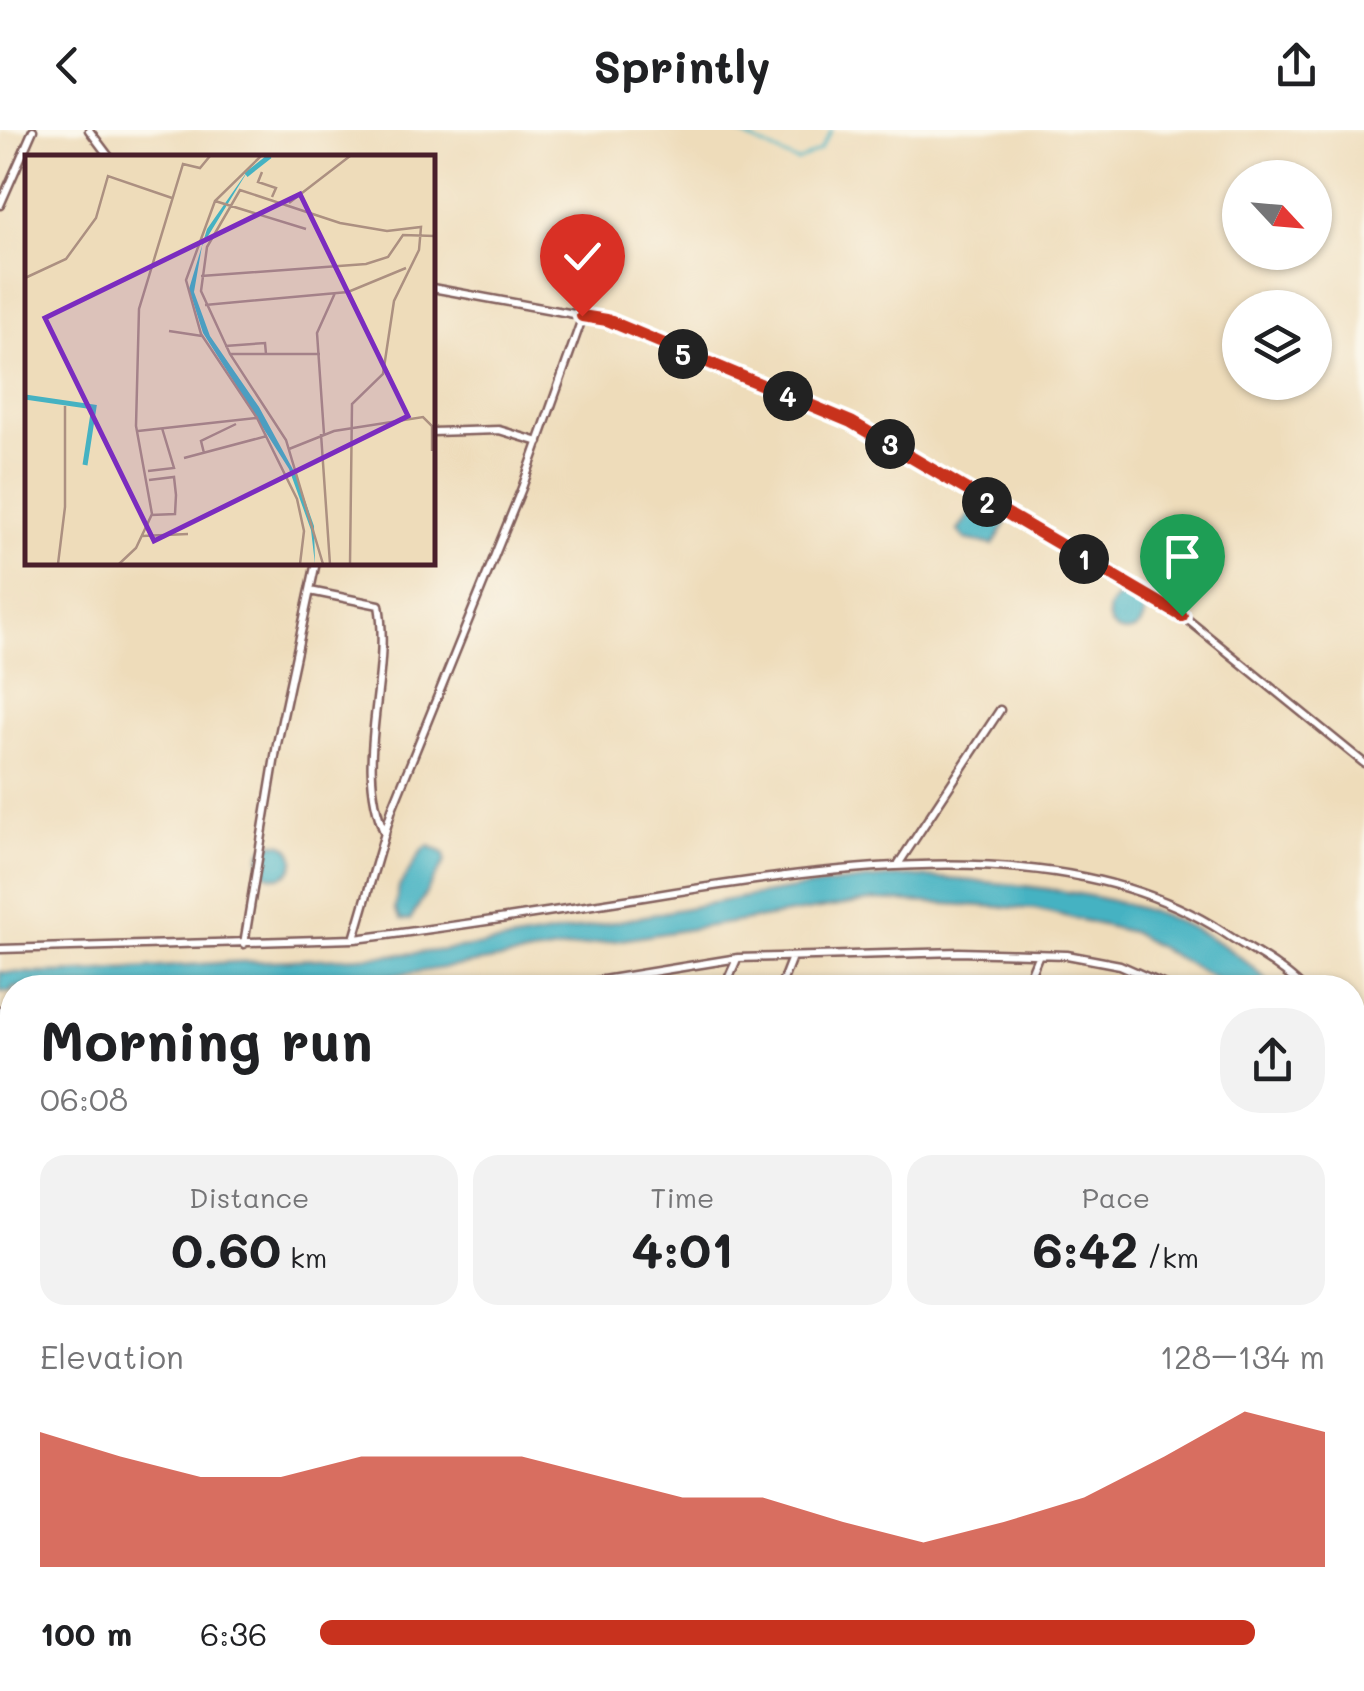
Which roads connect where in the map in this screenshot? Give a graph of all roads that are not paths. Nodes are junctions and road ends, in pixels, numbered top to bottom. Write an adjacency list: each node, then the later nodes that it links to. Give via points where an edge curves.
1 (33, 130): 4 (street)
2 (89, 130): 3 (street)
3 (108, 155)
4 (0, 204)
5 (435, 289): 6 (street)
6 (583, 316): 8 (street); 12 (street, via 607,320 851,422 1182,616)
7 (435, 432): 8 (street, via 499,430)
8 (539, 442): 13 (street)
9 (315, 565): 10 (street)
10 (310, 591): 13 (street, via 379,605 384,638 372,723 372,806); 16 (street)
11 (1000, 710): 14 (street)
12 (1364, 763)
13 (385, 834): 15 (street)
14 (899, 864): 15 (street); 26 (street, via 1034,871 1121,886 1210,921)
15 (354, 939): 16 (street)
16 (244, 944): 17 (street)
17 (0, 949)
18 (1039, 954): 19 (street); 24 (street); 25 (street, via 1120,965)
19 (792, 956): 20 (street); 23 (street)
20 (738, 958): 21 (street); 22 (street)
21 (634, 975)
22 (730, 975)
23 (785, 975)
24 (1030, 975)
25 (1143, 975)
26 (1288, 975)

